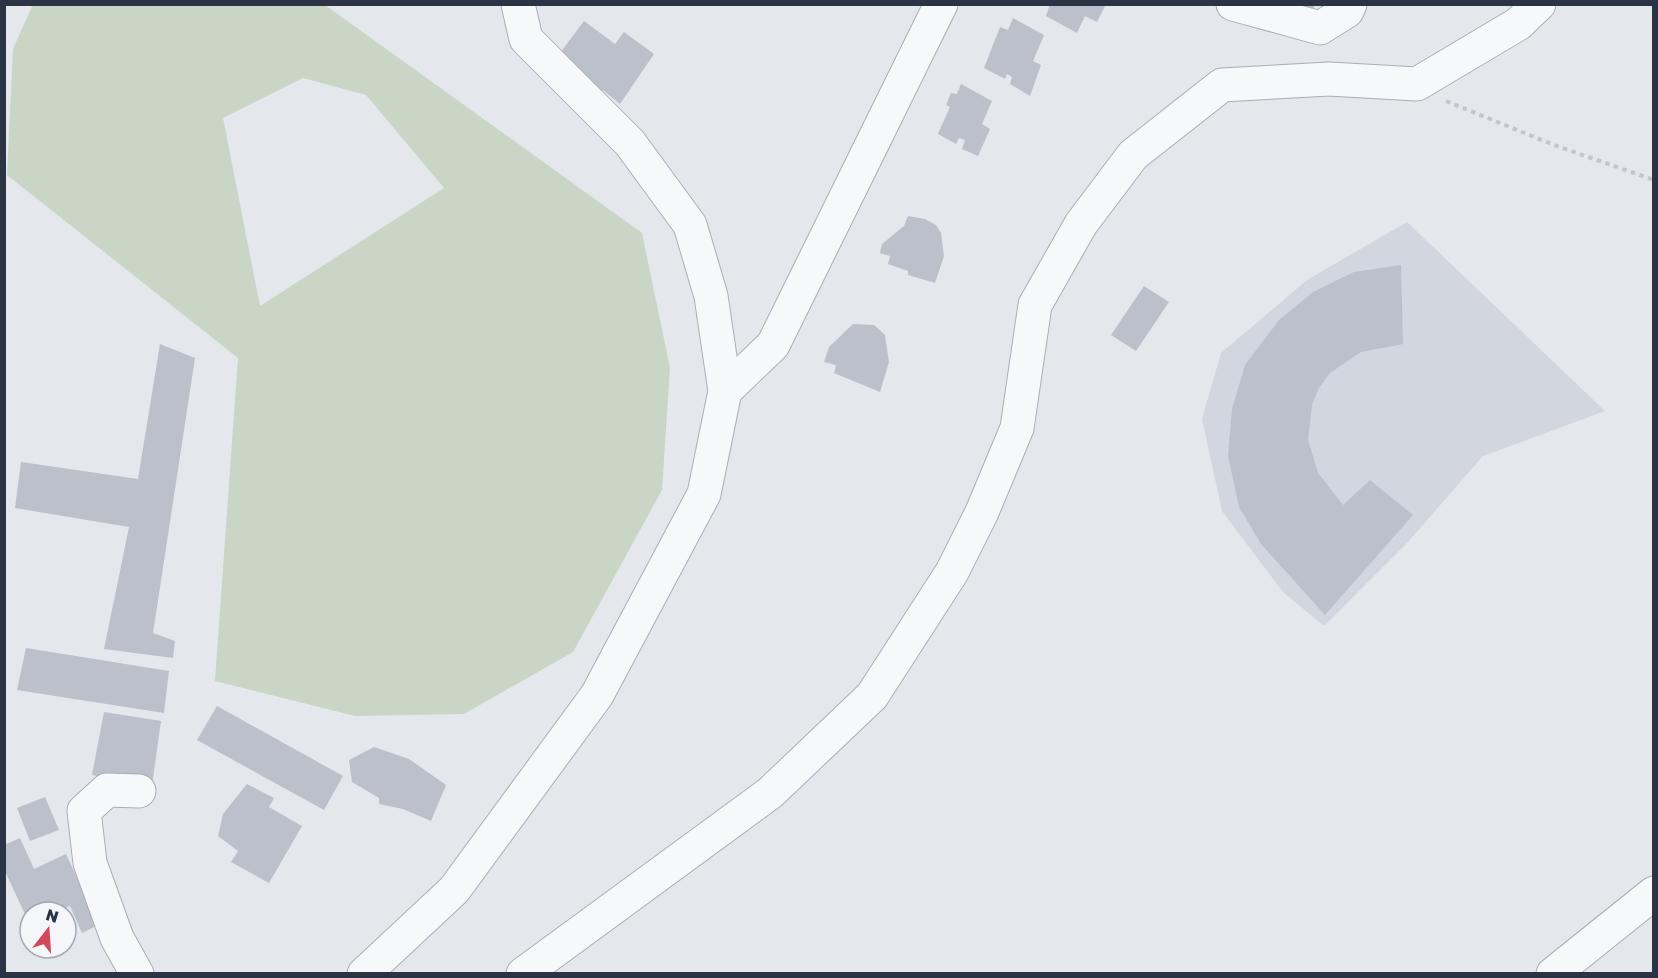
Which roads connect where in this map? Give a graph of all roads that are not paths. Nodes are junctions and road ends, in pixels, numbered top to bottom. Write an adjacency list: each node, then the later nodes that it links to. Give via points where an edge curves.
1 (518, 4): 6 (street, via 526,39 630,143 690,225 711,296)
2 (941, 4): 6 (street, via 773,345)
3 (1233, 4): 4 (street, via 1320,28)
4 (1350, 4)
5 (1539, 4): 11 (street, via 1518,24 1417,84 1329,79 1222,85 1133,155 1081,224 1035,305 1017,428 996,480 952,572 872,696 770,794)
6 (725, 390): 10 (street, via 704,494 597,695 454,890)
7 (139, 791): 9 (street, via 107,790 84,812 90,863 117,938)
8 (1653, 893): 12 (street)
9 (136, 974)
10 (364, 974)
11 (524, 974)
12 (1553, 974)

